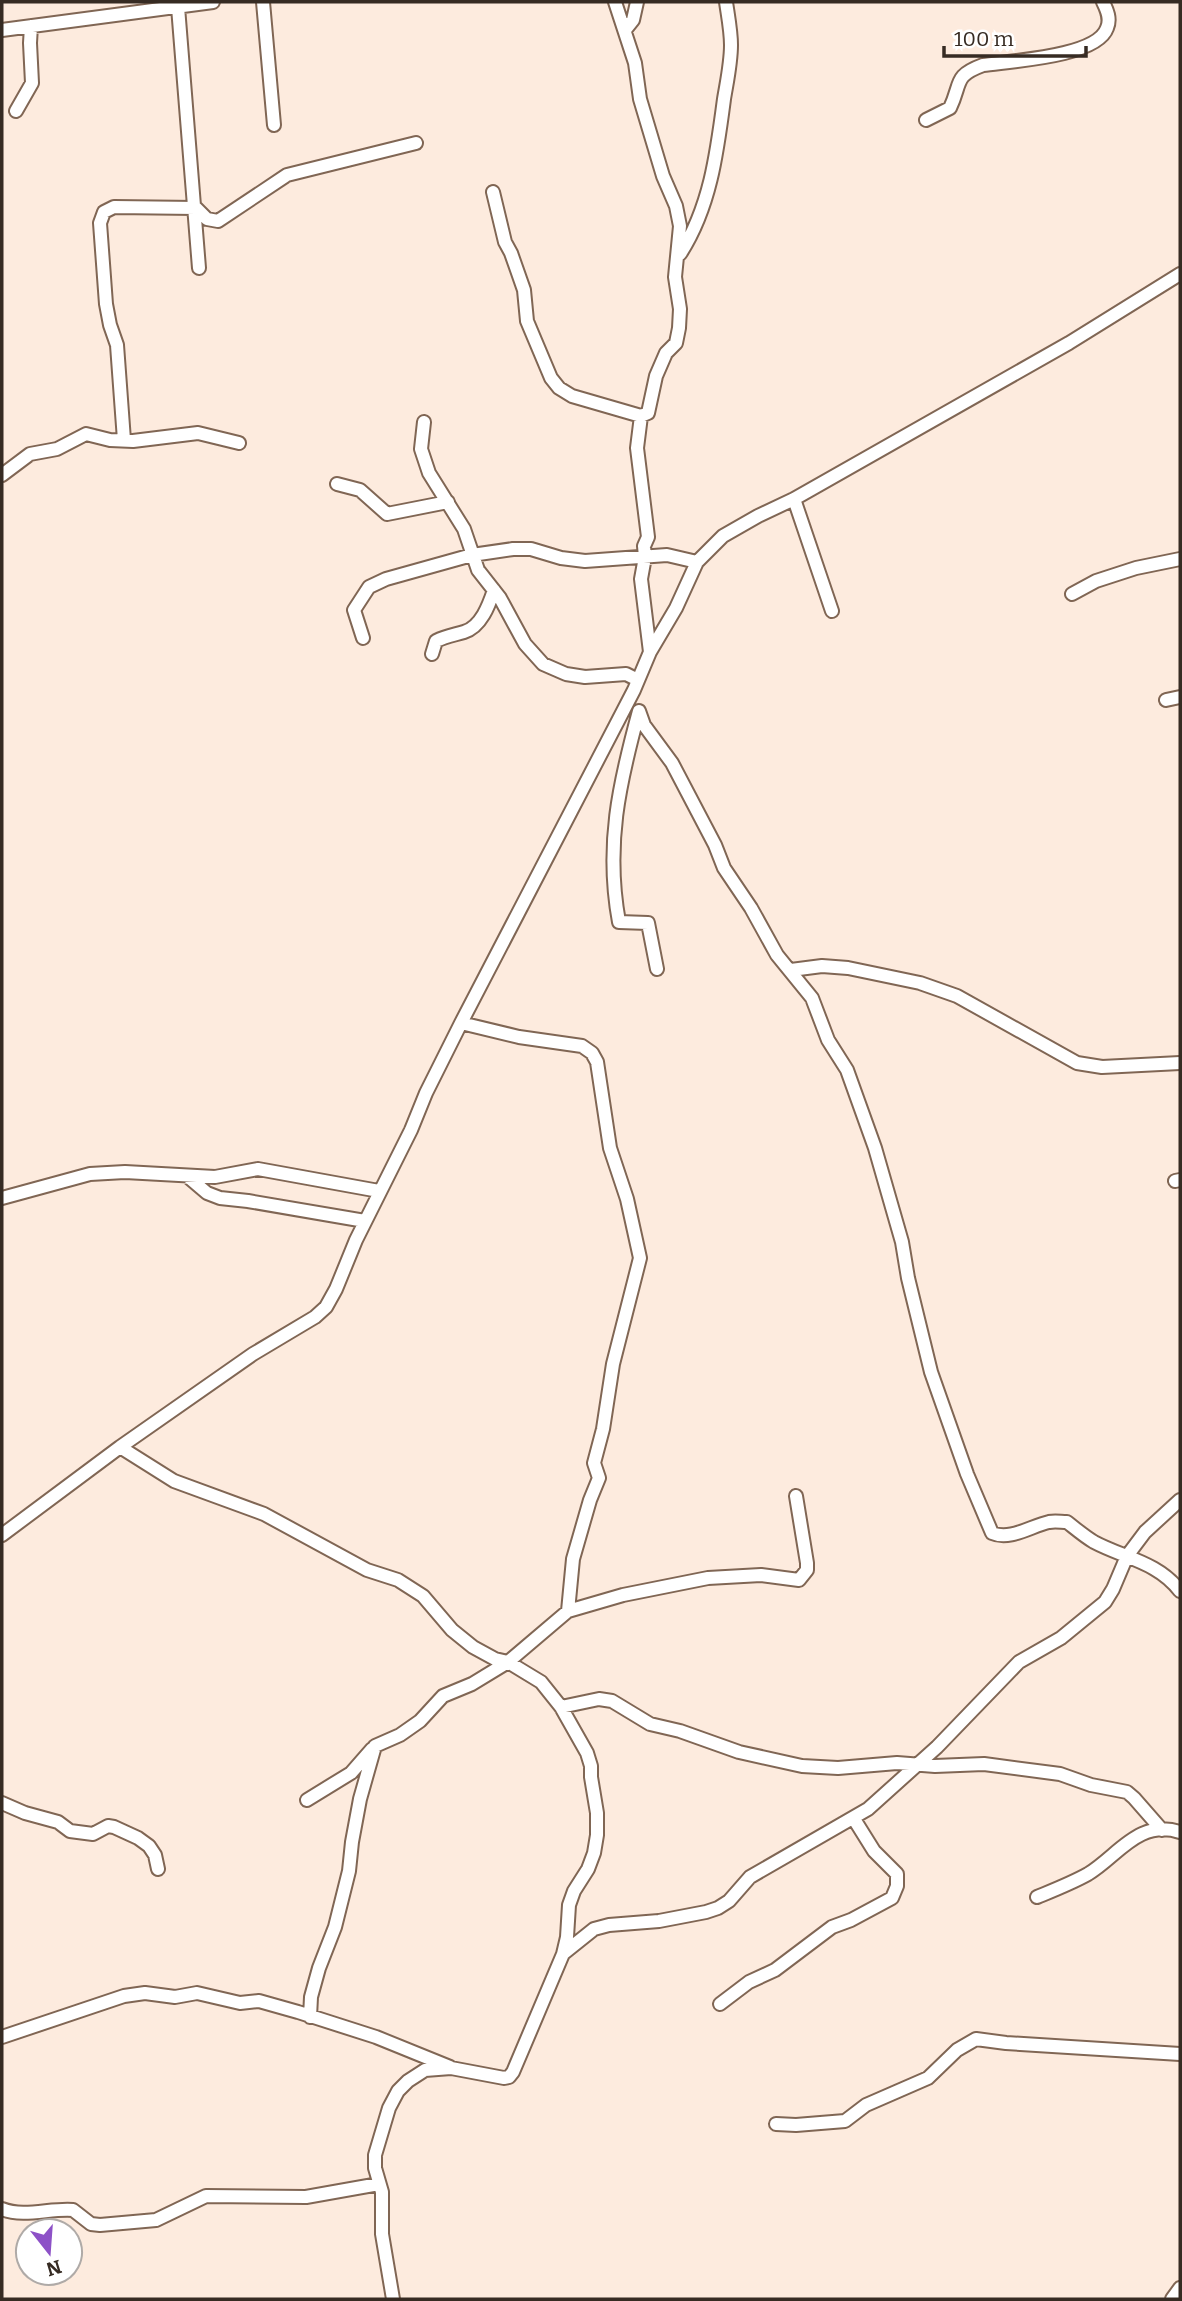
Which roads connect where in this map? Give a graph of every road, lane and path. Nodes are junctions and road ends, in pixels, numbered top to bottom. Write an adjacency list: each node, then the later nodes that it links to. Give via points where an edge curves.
1 (213, 2): 7 (street)
2 (263, 2): 13 (street)
3 (615, 2): 10 (street)
4 (637, 2): 10 (street)
5 (726, 2): 17 (street, via 730,67 719,143 700,218)
6 (1103, 2): 12 (street, via 1108,27 1095,42 1073,51 969,70 960,77 950,108)
7 (178, 8): 8 (street); 16 (street)
8 (31, 26): 9 (street); 11 (street, via 32,83)
9 (2, 30)
10 (625, 30): 17 (street, via 644,112 676,206)
11 (16, 111)
12 (926, 120)
13 (274, 125)
14 (416, 143): 16 (street, via 287,175 218,221 207,219)
15 (493, 192): 20 (street, via 505,242 524,290 527,321 551,378 572,396)
16 (196, 208): 18 (street); 22 (street, via 114,207 104,212 100,223)
17 (678, 257): 20 (street, via 676,343 666,353 648,412)
18 (199, 268)
19 (1180, 274): 26 (street, via 1069,343)
20 (641, 416): 28 (street, via 637,448)
21 (424, 422): 27 (street, via 421,449 429,474)
22 (124, 440): 23 (street, via 198,433); 24 (street, via 86,434 57,449 30,454)
23 (239, 443)
24 (2, 475)
25 (337, 484): 27 (street, via 360,490 387,514)
26 (794, 499): 33 (street, via 723,536); 36 (street)
27 (448, 502): 29 (street)
28 (648, 537): 30 (street); 31 (street)
29 (472, 555): 31 (street, via 531,549 585,561); 34 (street); 37 (street, via 369,587 354,610)
30 (667, 555): 31 (street); 33 (street)
31 (645, 557): 38 (street, via 641,579)
32 (1180, 559): 35 (street, via 1136,568)
33 (697, 562): 38 (street, via 677,608)
34 (494, 590): 39 (street, via 487,611 468,631 436,641); 40 (street, via 525,644 543,664 585,677 626,674)
35 (1072, 594)
36 (832, 611)
37 (363, 638)
38 (650, 652): 40 (street)
39 (432, 654)
40 (636, 685): 43 (street); 46 (street)
41 (1180, 696): 42 (street)
42 (1166, 700)
43 (639, 711): 44 (street, via 614,817 615,899 619,922 648,923); 45 (street, via 672,763 724,868)
44 (657, 969)
45 (791, 970): 47 (street, via 848,968 920,983 957,996 1077,1063); 56 (street, via 812,998 828,1040 855,1088 902,1242 931,1371 992,1533 1009,1535 1049,1522 1067,1522 1097,1544)
46 (461, 1023): 49 (street); 58 (street, via 582,1046 592,1053 610,1148 636,1238 639,1258 594,1463 599,1478 573,1559)
47 (1180, 1063)
48 (187, 1176): 49 (street, via 215,1177 258,1169); 50 (street, via 90,1174); 51 (street, via 207,1194 220,1198)
49 (379, 1191): 51 (street)
50 (2, 1198)
51 (365, 1221): 52 (street, via 326,1307)
52 (120, 1447): 55 (street); 59 (street, via 174,1481 264,1514 367,1570 398,1580 423,1596 473,1647)
53 (796, 1496): 58 (street, via 807,1563 799,1580 761,1575 708,1577)
54 (1180, 1500): 56 (street)
55 (3, 1532)
56 (1127, 1556): 57 (street, via 1160,1571); 62 (street, via 1105,1602 1061,1638 1019,1662)
57 (1180, 1591)
58 (568, 1611): 59 (street)
59 (508, 1662): 60 (street, via 541,1682); 61 (street, via 443,1696 420,1721)
60 (561, 1707): 62 (street, via 599,1699 612,1701 650,1724 802,1766); 70 (street, via 592,1766 597,1835 588,1869 569,1905)
61 (375, 1746): 63 (street, via 351,1773); 72 (street, via 360,1799 349,1871 314,1987)
62 (917, 1764): 65 (street); 66 (street, via 984,1764 1059,1774 1127,1792)
63 (307, 1800)
64 (2, 1803): 68 (street, via 58,1822 70,1831 93,1834 114,1827 149,1846)
65 (854, 1819): 70 (street, via 750,1878 718,1908 594,1929); 71 (street, via 874,1851 897,1874 892,1898 832,1927)
66 (1162, 1830): 67 (street); 69 (street, via 1132,1839 1087,1874)
67 (1180, 1832)
68 (158, 1869)
69 (1037, 1897)
70 (563, 1954): 75 (street, via 511,2076)
71 (720, 2004)
72 (310, 2017): 73 (street, via 259,2001 240,2003 197,1993 175,1997 145,1993); 75 (street, via 376,2037)
73 (2, 2037)
74 (1180, 2054): 76 (street, via 976,2039 928,2078 866,2105 845,2121)
75 (451, 2068): 77 (street, via 425,2070 398,2091 375,2155)
76 (776, 2124)
77 (379, 2183): 78 (street, via 298,2197 206,2196 156,2220 100,2225 90,2224 73,2210 36,2213); 80 (street)
78 (2, 2208)
79 (1180, 2288): 81 (street)
80 (393, 2299)
81 (1172, 2299)

